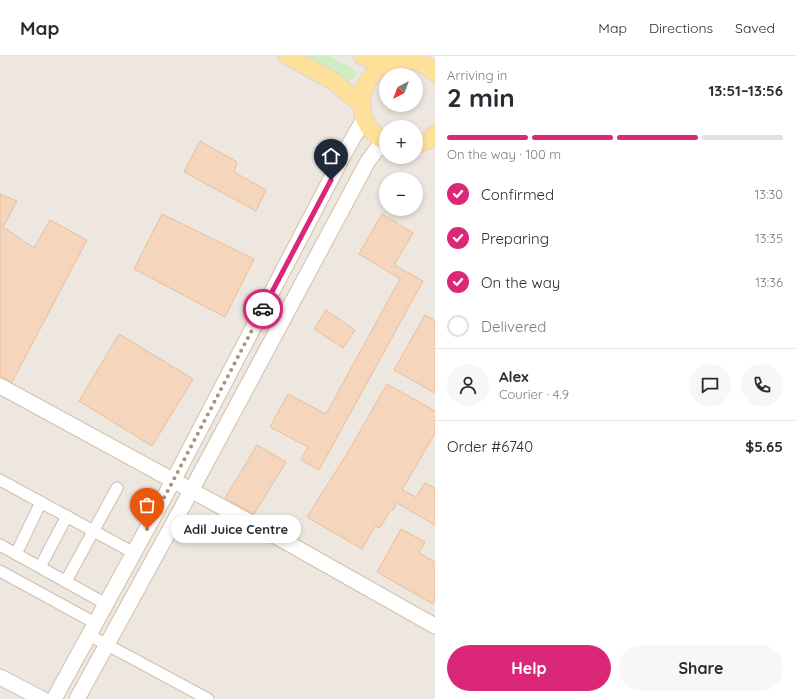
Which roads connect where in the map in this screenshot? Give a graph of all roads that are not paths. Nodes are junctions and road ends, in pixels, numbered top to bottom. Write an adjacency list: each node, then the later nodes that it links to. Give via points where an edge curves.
1 (287, 56): 6 (main road, via 332,80)
2 (362, 56): 4 (main road)
3 (409, 58): 4 (main road); 5 (main road)
4 (385, 64): 6 (main road, via 367,81 363,92)
5 (435, 73)
6 (363, 112): 7 (main road, via 368,125); 11 (street)
7 (379, 137)
8 (379, 148): 13 (street, via 368,161)
9 (0, 386): 11 (street)
10 (0, 480): 14 (street)
11 (173, 481): 13 (street); 18 (street)
12 (117, 488): 16 (street)
13 (191, 491): 24 (street); 26 (street)
14 (41, 502): 15 (street); 19 (street)
15 (68, 516): 16 (street); 20 (street)
16 (94, 531): 18 (street); 22 (street)
17 (0, 545): 19 (street)
18 (134, 552): 23 (street)
19 (16, 554): 20 (street)
20 (40, 567): 22 (street)
21 (0, 571): 25 (street)
22 (66, 581): 23 (street)
23 (106, 604): 25 (street)
24 (435, 626)
25 (92, 629): 26 (street); 29 (street)
26 (107, 644): 30 (street); 31 (street)
27 (0, 677): 28 (street)
28 (42, 699)
29 (54, 699)
30 (77, 699)
31 (208, 699)

